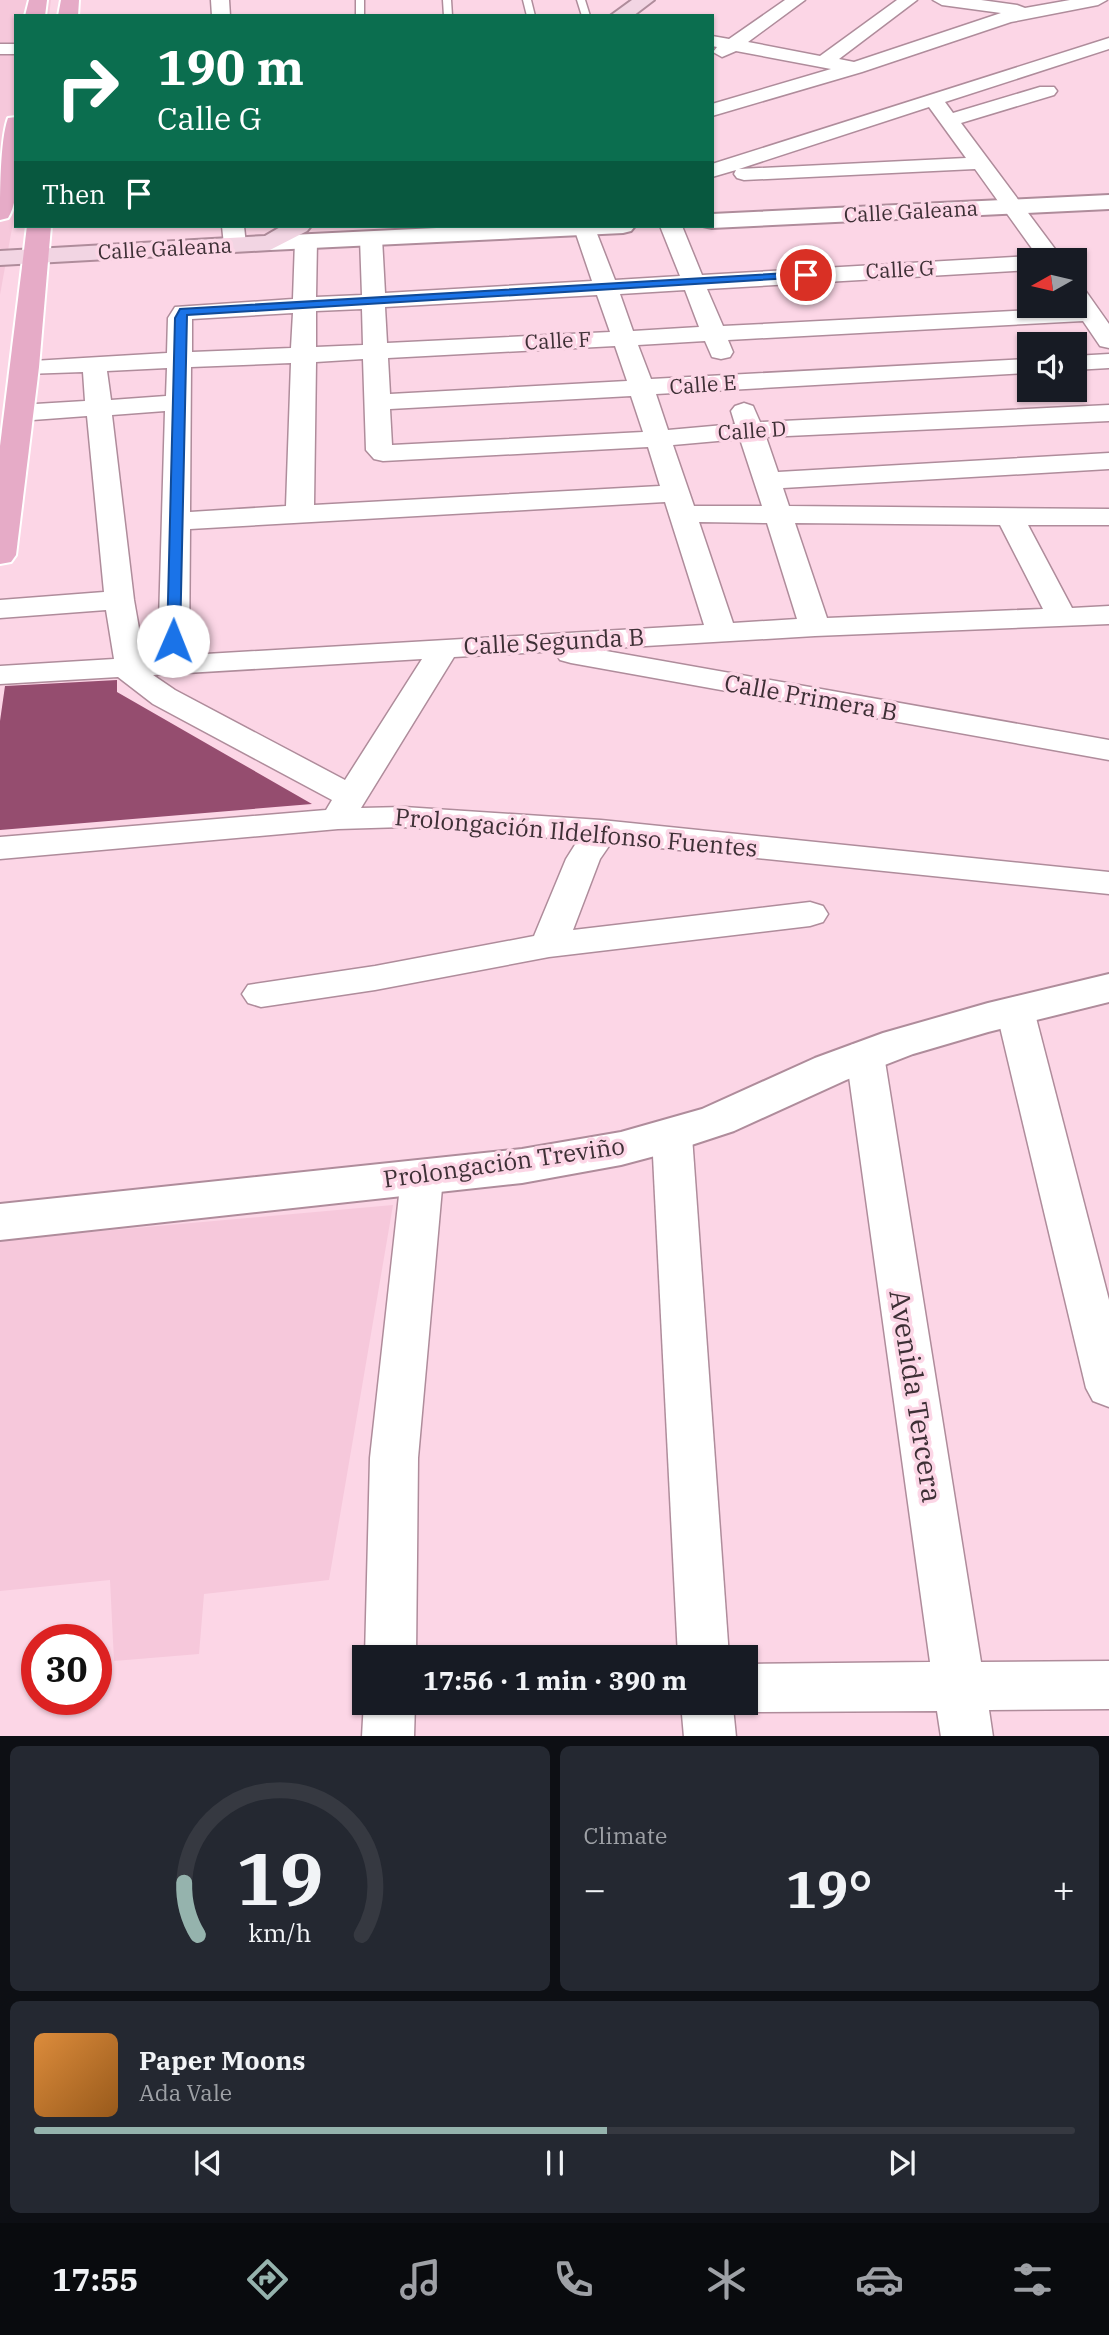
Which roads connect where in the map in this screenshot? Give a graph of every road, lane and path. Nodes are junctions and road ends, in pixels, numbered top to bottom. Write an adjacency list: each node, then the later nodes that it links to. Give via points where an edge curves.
1 (645, 0): 8 (main road)
2 (796, 0): 12 (street)
3 (908, 0): 14 (street)
4 (942, 0): 7 (street)
5 (1098, 0): 7 (street)
6 (666, 5): 9 (main road)
7 (1031, 12): 15 (street)
8 (622, 14)
9 (651, 14)
10 (714, 41): 12 (street)
11 (1109, 43): 17 (street)
12 (732, 45): 13 (street); 14 (street)
13 (714, 57)
14 (823, 62): 15 (street)
15 (855, 68): 18 (street)
16 (1047, 91): 19 (street)
17 (934, 100): 19 (street); 22 (street)
18 (714, 109)
19 (949, 120): 23 (street)
20 (9, 137): 28 (main road)
21 (714, 153): 22 (street)
22 (741, 162): 24 (street)
23 (981, 163): 25 (street); 27 (street)
24 (714, 172)
25 (714, 173)
26 (1109, 202): 27 (street, Calle Galeana)
27 (1013, 207): 29 (street, Calle Galeana); 37 (street)
28 (0, 213)
29 (714, 221)
30 (39, 228): 38 (main road)
31 (527, 228): 36 (street)
32 (585, 228): 42 (street)
33 (672, 228): 41 (street)
34 (302, 233): 35 (main road); 36 (street); 44 (street)
35 (252, 236): 38 (main road, Calle Galeana)
36 (371, 238): 43 (street)
37 (1043, 248)
38 (35, 256): 39 (main road, Calle Galeana); 56 (main road)
39 (0, 258)
40 (1017, 263): 41 (street, Calle G)
41 (694, 281): 42 (street, Calle G); 47 (street)
42 (605, 288): 43 (street, Calle G); 48 (street)
43 (373, 299): 44 (street, Calle G); 50 (street)
44 (304, 303): 51 (street); 52 (street, Calle G, via 183,312)
45 (1087, 310): 46 (street)
46 (1090, 314): 47 (street, Calle F); 49 (street)
47 (712, 332): 48 (street, Calle F); 58 (street)
48 (622, 338): 50 (street, Calle F); 59 (street)
49 (1109, 341)
50 (374, 351): 51 (street, Calle F); 61 (street)
51 (303, 355): 52 (street, Calle F); 70 (street)
52 (179, 359): 55 (street, Calle F); 60 (street)
53 (1109, 361): 54 (street)
54 (1087, 362)
55 (94, 363): 56 (street, Calle F); 62 (street)
56 (25, 367): 63 (main road)
57 (1017, 367): 58 (street, Calle E)
58 (734, 382): 59 (street, Calle E); 65 (street)
59 (642, 389): 61 (street, Calle E); 66 (street)
60 (178, 402): 62 (street); 74 (street)
61 (378, 402): 66 (street, Calle D, via 379,450 396,454)
62 (100, 408): 63 (street); 76 (street)
63 (19, 413): 75 (main road)
64 (1109, 413): 65 (street, Calle D)
65 (750, 430): 66 (street, Calle D); 68 (street)
66 (658, 439): 69 (street)
67 (1109, 461): 68 (street)
68 (767, 481): 71 (street)
69 (678, 503): 70 (street); 71 (street); 81 (street)
70 (299, 513): 74 (street)
71 (778, 515): 72 (street); 80 (street)
72 (1010, 517): 73 (street); 79 (street)
73 (1109, 517)
74 (176, 520): 84 (street)
75 (0, 555)
76 (119, 600): 77 (street); 85 (street)
77 (0, 609)
78 (1109, 615): 79 (street, Calle Segunda B)
79 (1062, 616): 80 (street, Calle Segunda B)
80 (815, 627): 81 (street, Calle Segunda B)
81 (721, 632): 82 (street, Calle Segunda B)
82 (513, 645): 83 (street, Calle Segunda B); 87 (street, Calle Primera B)
83 (444, 649): 84 (street, Calle Segunda B); 88 (street)
84 (173, 665): 85 (street, Calle Segunda B)
85 (132, 667): 86 (street, Calle Segunda B); 88 (street, via 132,675 164,697)
86 (0, 675)
87 (1109, 750)
88 (345, 808): 89 (street, Prolongación Ildelfonso Fuentes); 90 (street, Prolongación Ildelfonso Fuentes)
89 (601, 831): 91 (street, Prolongación Ildelfonso Fuentes); 93 (street, via 583,859)
90 (0, 848)
91 (1109, 883)
92 (810, 914): 93 (street)
93 (550, 945): 95 (street)
94 (1109, 988): 96 (street, Prolongación Treviño)
95 (261, 994)
96 (1015, 1010): 97 (street, Prolongación Treviño); 101 (street)
97 (865, 1055): 98 (street, Prolongación Treviño); 104 (street, Avenida Tercera)
98 (672, 1136): 99 (street, Prolongación Treviño, via 575,1157); 103 (street)
99 (422, 1177): 100 (street, Prolongación Treviño); 102 (street, via 394,1458)
100 (0, 1222)
101 (1109, 1388)
102 (390, 1645)
103 (703, 1645)
104 (959, 1685): 105 (street); 106 (street); 111 (street, Avenida Tercera)
105 (1109, 1685)
106 (758, 1688)
107 (389, 1715): 109 (street)
108 (709, 1715): 110 (street)
109 (388, 1736)
110 (710, 1736)
111 (967, 1736)

